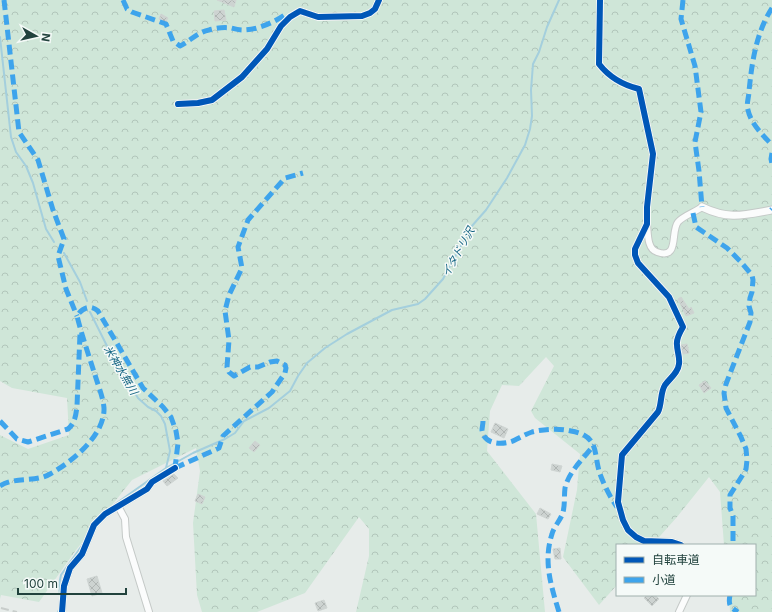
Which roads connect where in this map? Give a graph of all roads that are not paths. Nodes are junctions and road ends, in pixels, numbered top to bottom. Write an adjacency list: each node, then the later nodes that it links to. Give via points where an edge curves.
1 (380, 0): 3 (street, via 375,9 362,16 318,17 300,11 281,26 267,49 242,77 212,100)
2 (600, 0): 6 (street, via 599,64 611,77 639,89 653,154)
3 (178, 104)
4 (702, 207): 5 (street, via 721,215 733,216); 6 (street, via 679,221 671,250 663,254 651,249)
5 (772, 210)
6 (647, 224): 9 (street, via 635,249 635,255 638,263 669,298 683,327 676,344 679,364 662,392 658,412 622,455 618,502 628,530 636,537 644,541)
7 (175, 468): 8 (street, via 152,482 147,490)
8 (118, 506): 11 (street, via 94,525 82,554 70,568 64,586); 12 (street, via 125,519 126,537)
9 (678, 544)
10 (687, 596): 13 (street)
11 (62, 612)
12 (149, 612)
13 (680, 612)

